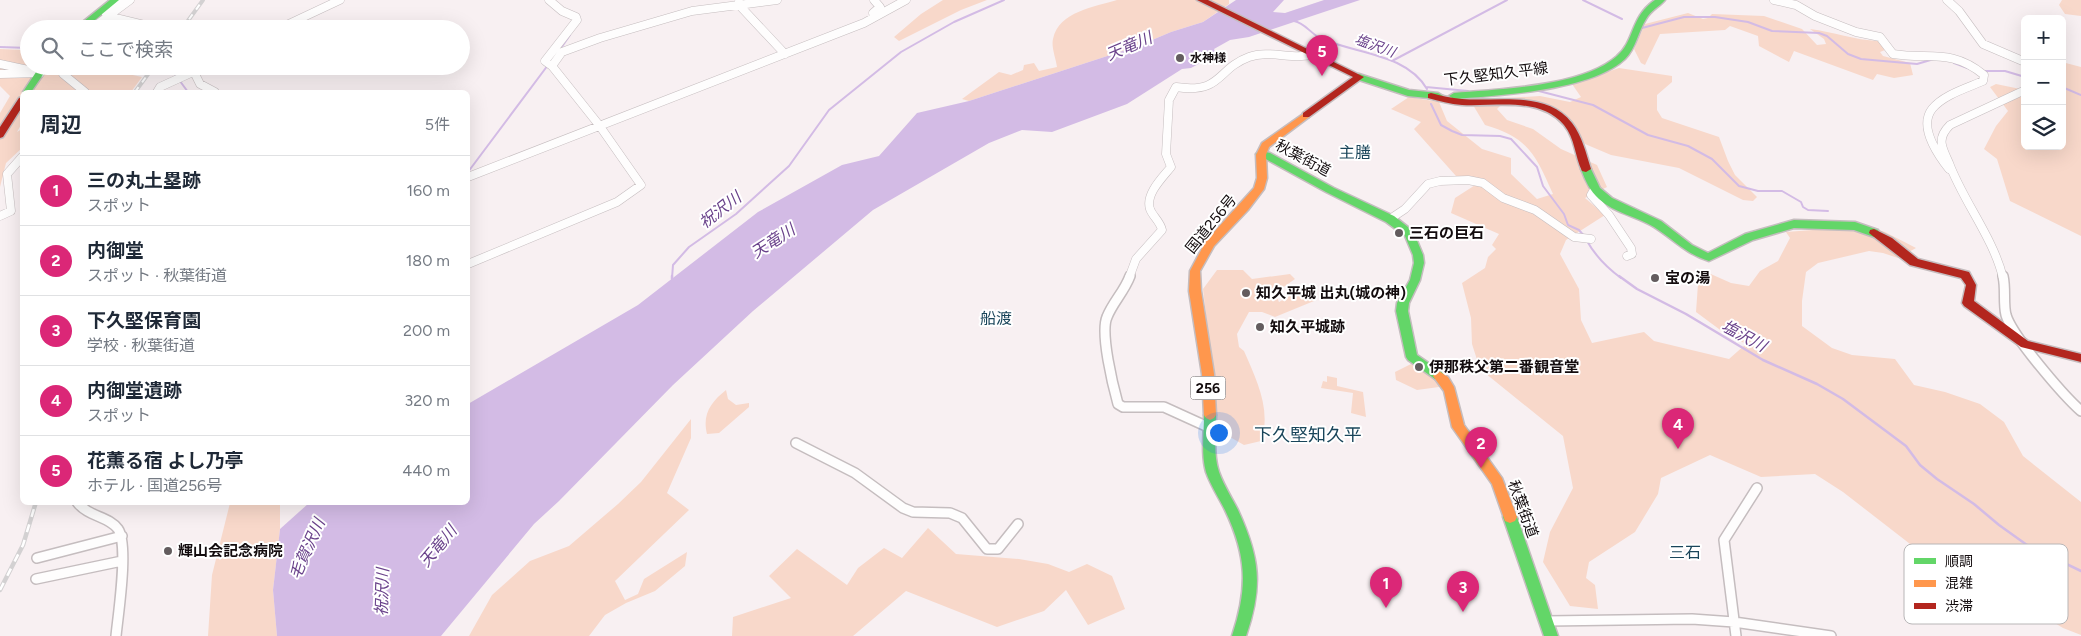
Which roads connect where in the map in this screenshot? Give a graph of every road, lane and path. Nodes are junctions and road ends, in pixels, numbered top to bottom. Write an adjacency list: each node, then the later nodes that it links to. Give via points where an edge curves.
1 (115, 0): 17 (main road)
2 (122, 0): 16 (street)
3 (130, 0): 16 (street)
4 (340, 0): 20 (street)
5 (549, 0): 26 (street, via 577,20 545,61)
6 (777, 0): 14 (street)
7 (874, 0): 21 (street, via 880,7)
8 (906, 0): 21 (street)
9 (1201, 0): 23 (main road)
10 (1661, 0): 40 (main road, 下久堅知久平線, via 1642,16 1624,55 1611,66 1522,89)
11 (1774, 0): 46 (street, via 1796,5 1856,32 1880,37 1893,54 1940,56 1984,75 1983,81 1941,103 1929,115 1934,148)
12 (1947, 0): 15 (street)
13 (1956, 0): 15 (street)
14 (739, 3): 22 (street); 26 (street, via 692,11 600,38 562,52)
15 (1959, 11): 24 (street, via 1983,44)
16 (107, 16): 18 (street); 19 (street)
17 (89, 20)
18 (102, 20)
19 (124, 20)
20 (300, 20)
21 (864, 23): 22 (street)
22 (785, 54): 42 (street)
23 (1315, 54): 34 (main road); 57 (street, via 1307,58 1248,56 1201,90 1176,87 1169,100 1166,154 1171,167 1149,202 1162,230 1136,259 1125,290 1107,318 1105,328 1118,404 1124,407 1164,407)
24 (2021, 60)
25 (0, 64): 27 (street)
26 (550, 64): 42 (street)
27 (20, 67)
28 (20, 72): 29 (street)
29 (0, 74)
30 (36, 75): 35 (main road)
31 (64, 75): 36 (street)
32 (187, 75): 37 (street)
33 (193, 75): 38 (street)
34 (1358, 77): 40 (main road, 下久堅知久平線, via 1390,89); 44 (main road, via 1264,145)
35 (28, 90)
36 (83, 90)
37 (158, 90)
38 (211, 90)
39 (2021, 92): 46 (street, via 1959,120 1944,131 1942,145)
40 (1431, 96): 48 (main road, via 1438,100 1474,103 1530,104 1551,110 1565,121)
41 (20, 103): 43 (main road)
42 (598, 125): 47 (street); 53 (street, via 640,182 639,187 617,202)
43 (0, 135)
44 (1261, 154): 50 (main road, 秋葉街道); 57 (main road, 国道256号 / 256, via 1259,189 1214,240 1195,269 1210,408)
45 (20, 159): 49 (street, via 7,174 11,210)
46 (1952, 173): 54 (street, via 1990,243 2005,285 2006,315)
47 (470, 176)
48 (1595, 188): 52 (street, via 1591,195 1631,248 1632,254); 54 (main road, via 1608,200 1647,217 1705,257 1749,237 1794,224 1855,226 1870,231 1914,262 1964,275 1972,286 1968,303)
49 (0, 216)
50 (1390, 219): 51 (street, via 1428,184 1468,180 1483,183 1498,195 1535,210 1574,237); 66 (main road, 秋葉街道, via 1409,234 1418,255 1415,280 1402,311 1412,357 1444,380 1450,390 1458,427 1498,482)
51 (1591, 239)
52 (1627, 256)
53 (470, 263)
54 (2025, 344): 55 (main road); 56 (street)
55 (2081, 358)
56 (2081, 411)
57 (1208, 427): 69 (main road, 国道256号 / 256, via 1213,472 1248,550 1252,571 1250,606)
58 (796, 443): 61 (street, via 855,474 903,508 913,512 950,513 962,518 987,549 998,549)
59 (1757, 488): 67 (street, via 1724,540)
60 (79, 505): 62 (street, via 117,528)
61 (1018, 524)
62 (122, 536): 63 (street); 64 (street)
63 (37, 558)
64 (122, 561): 65 (street); 68 (street)
65 (36, 579)
66 (1547, 621): 67 (street, via 1692,619); 70 (main road, 秋葉街道)
67 (1734, 622): 71 (street); 72 (street)
68 (116, 636)
69 (1239, 636)
70 (1551, 636)
71 (1736, 636)
72 (1832, 636)

